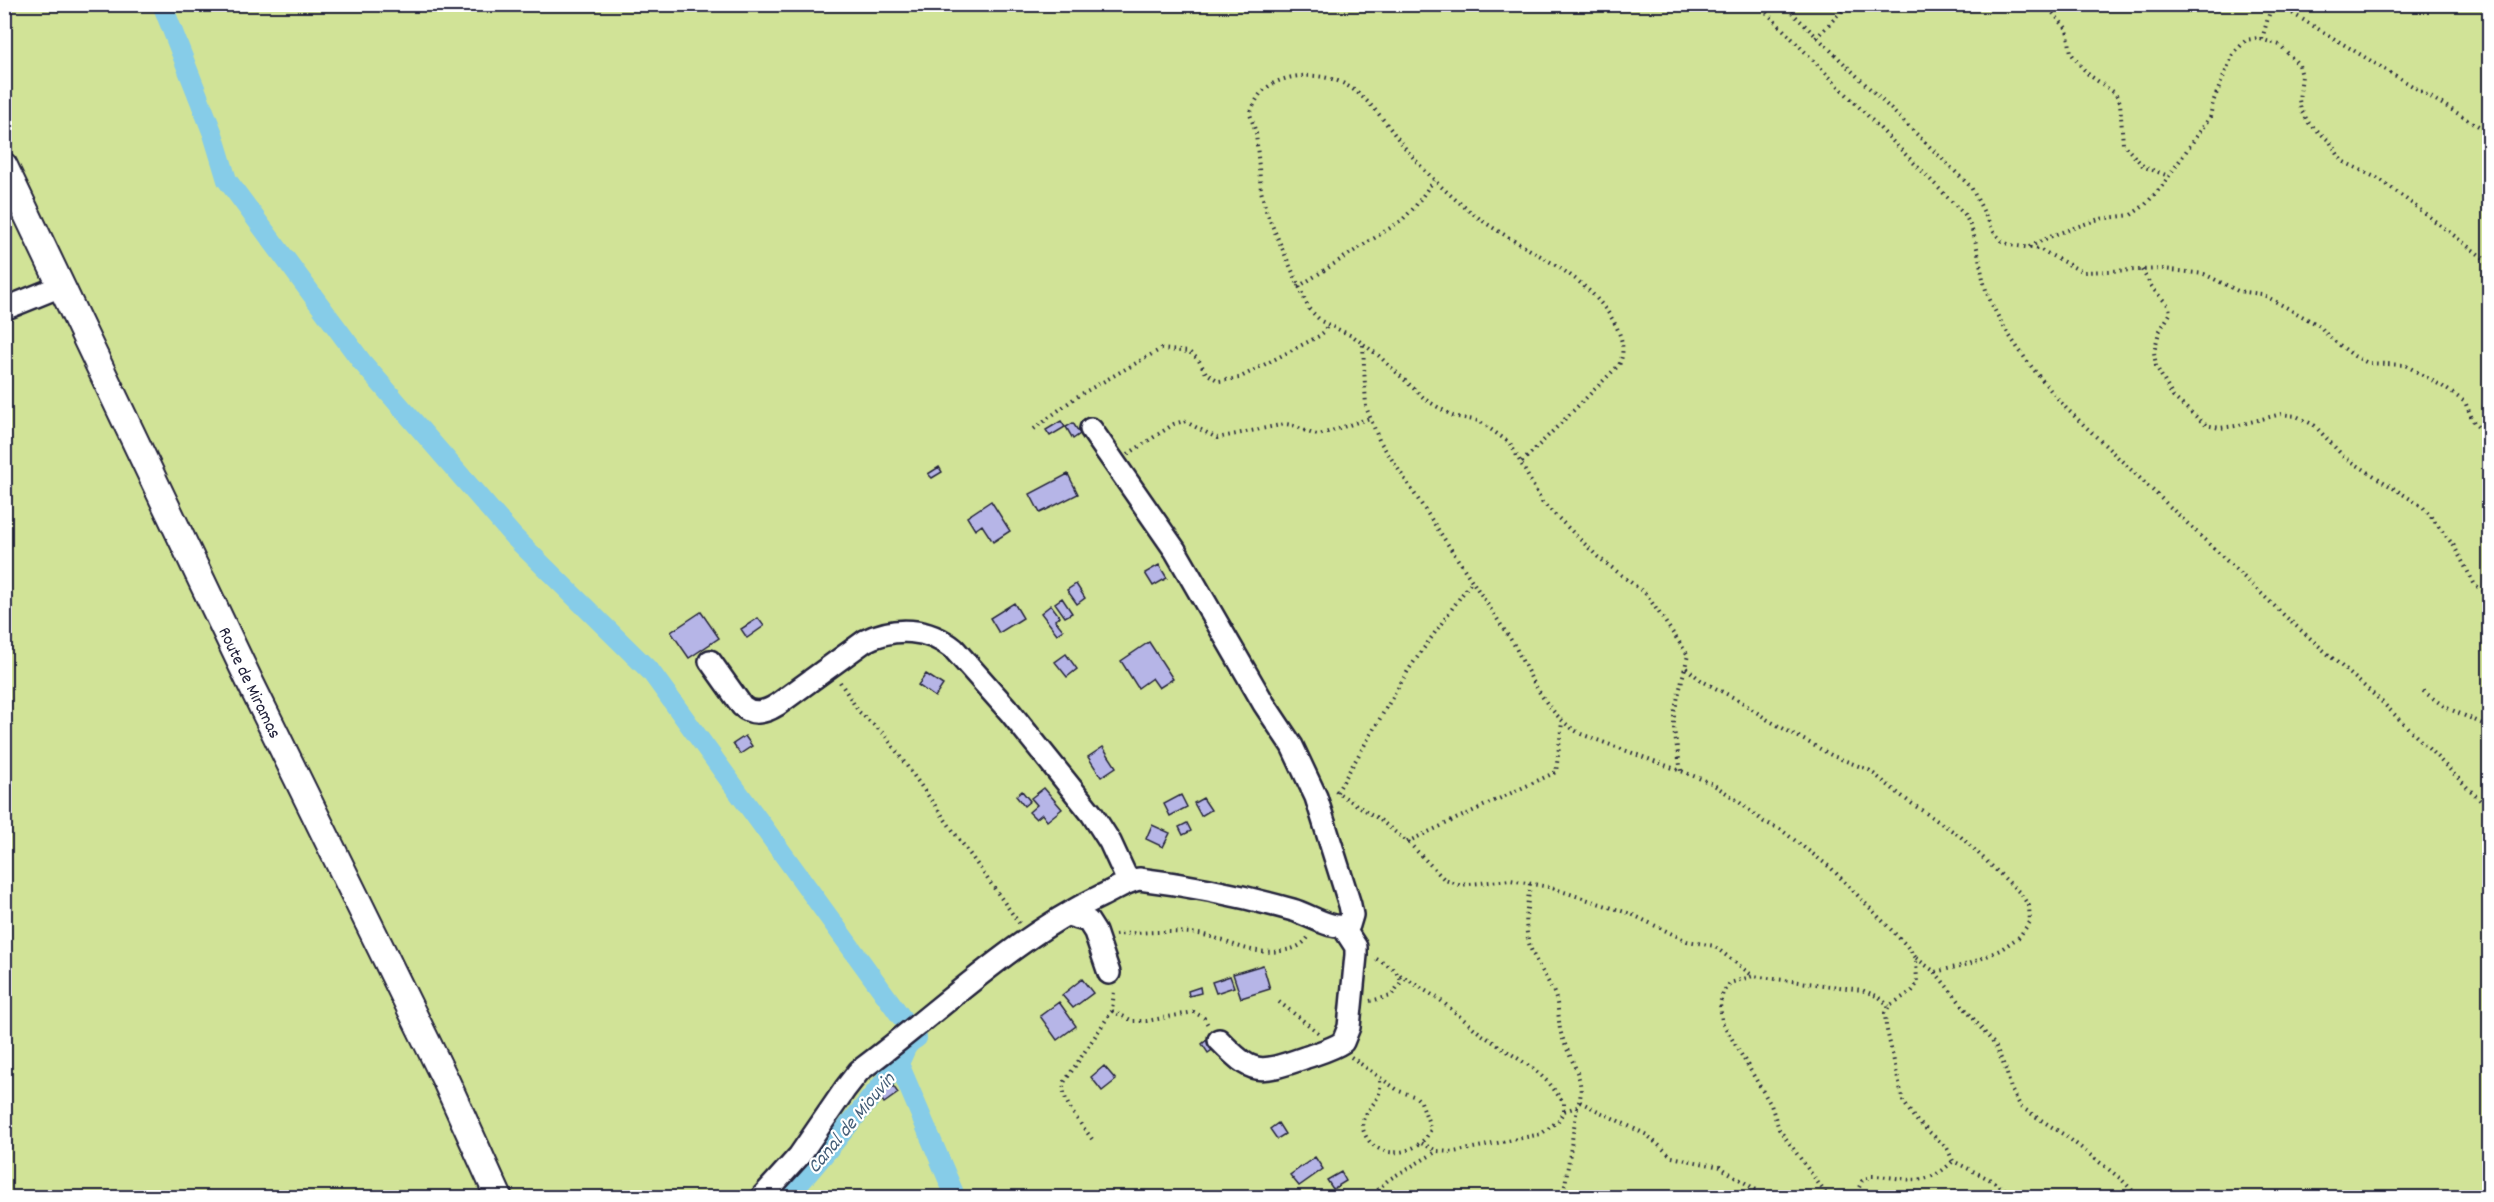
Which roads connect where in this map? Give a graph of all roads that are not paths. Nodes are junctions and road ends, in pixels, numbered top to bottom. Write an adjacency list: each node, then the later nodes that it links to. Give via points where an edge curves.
1 (4, 166): 2 (main road, Route de Miramas)
2 (61, 286): 3 (street); 11 (main road, Route de Miramas)
3 (4, 309)
4 (1091, 429): 8 (street, via 1175,550 1306,772 1352,915 1349,925)
5 (710, 661): 6 (street, via 742,706 754,712 770,710 865,641 891,632 931,634 944,640 1010,712 1092,814)
6 (1128, 881): 7 (street); 8 (street, via 1139,879 1222,892)
7 (1068, 915): 9 (street, via 1088,921); 12 (street, via 974,979 859,1071 799,1156)
8 (1343, 927): 10 (street, via 1356,947 1346,1038 1337,1046 1261,1070 1241,1062)
9 (1109, 973)
10 (1219, 1040)
11 (499, 1197)
12 (761, 1197)

